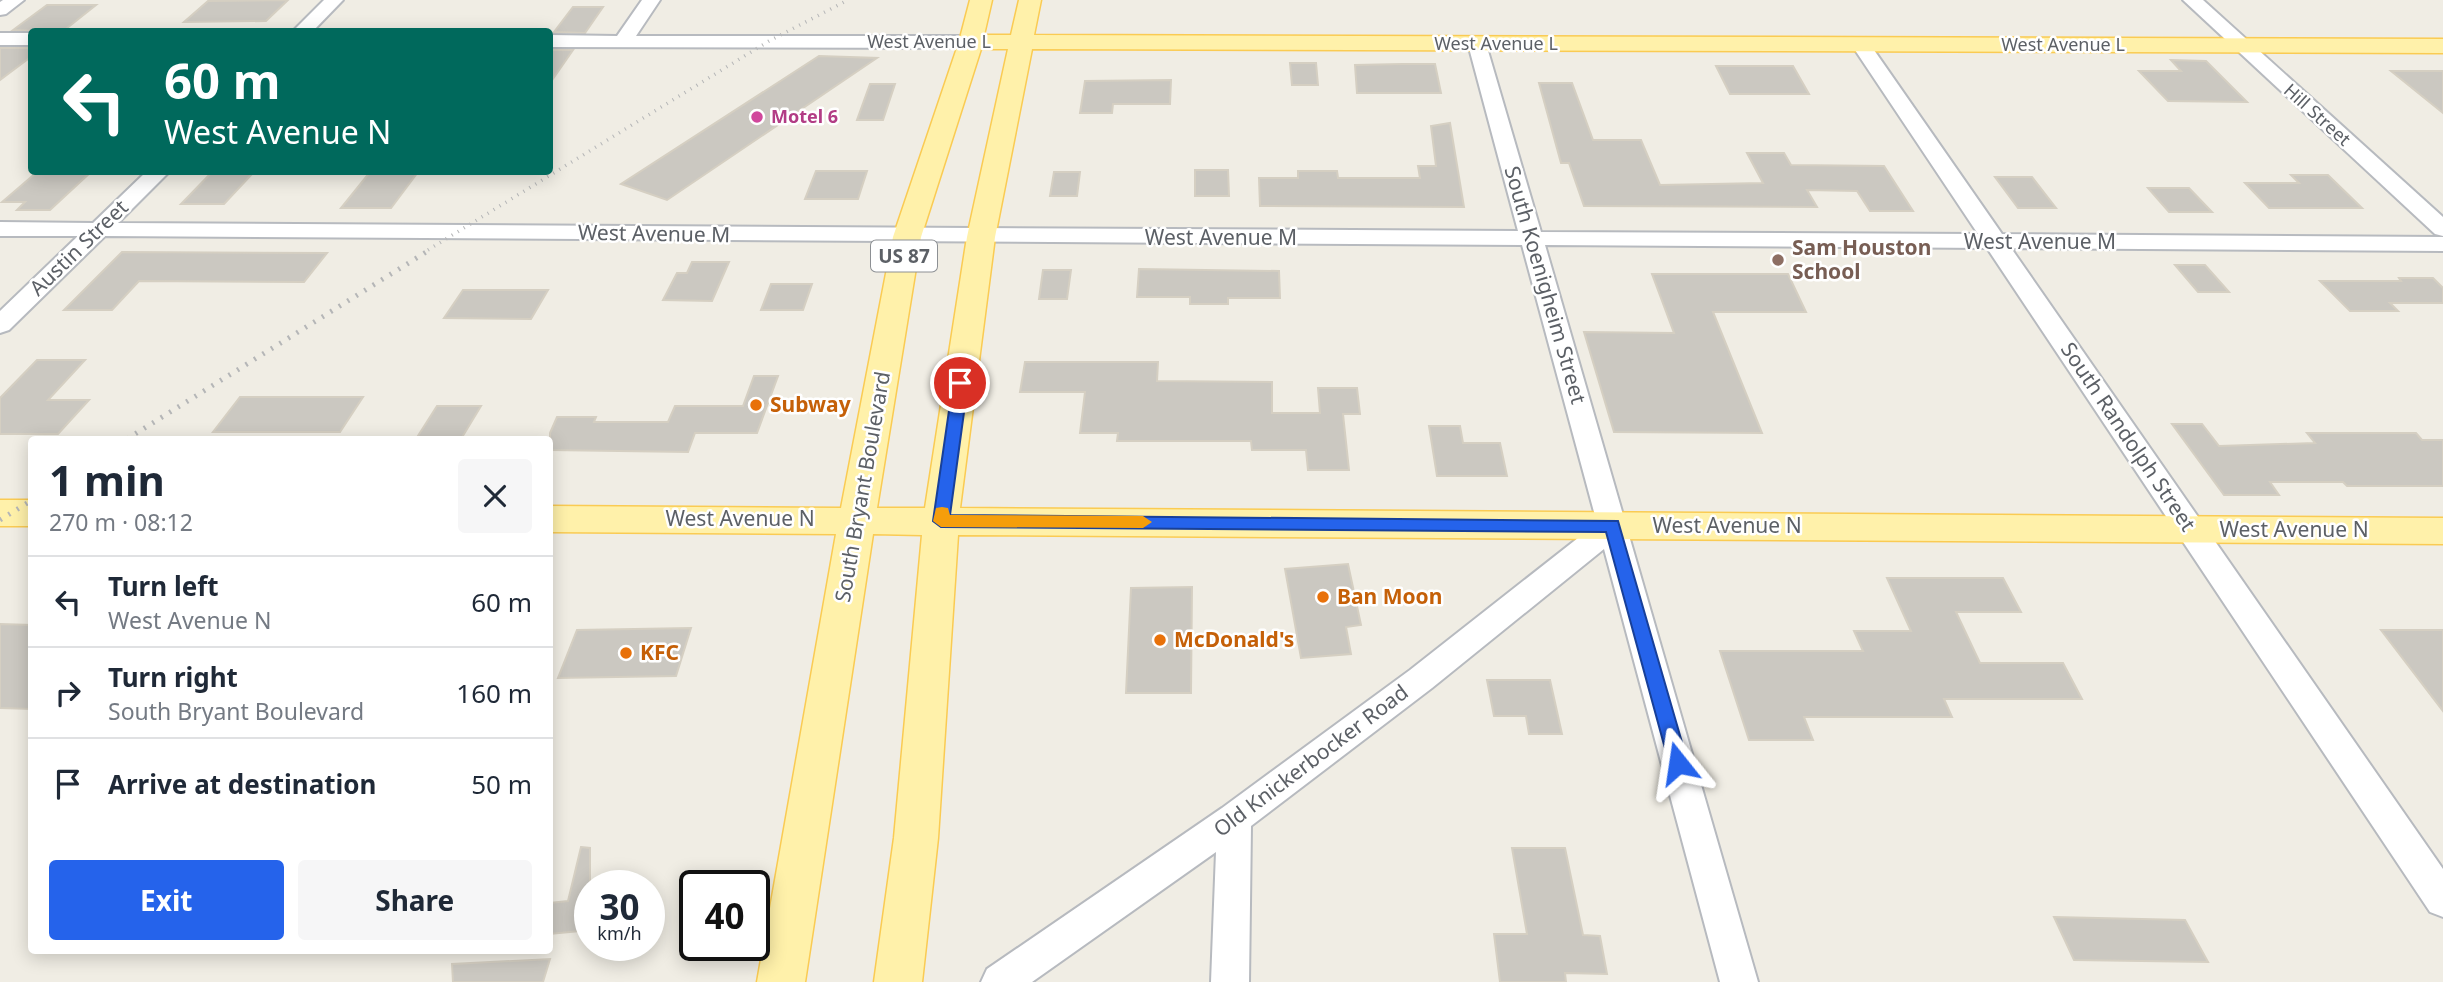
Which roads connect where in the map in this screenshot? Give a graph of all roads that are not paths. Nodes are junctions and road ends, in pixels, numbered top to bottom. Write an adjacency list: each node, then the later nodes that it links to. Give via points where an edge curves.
1 (15, 0): 7 (street)
2 (334, 0): 8 (street)
3 (651, 0): 12 (street)
4 (981, 0): 13 (main road, South Bryant Boulevard / US 87)
5 (1030, 0): 14 (main road)
6 (2192, 0): 17 (street, Hill Street)
7 (0, 10)
8 (305, 28)
9 (0, 39): 10 (street)
10 (28, 39)
11 (553, 41): 12 (street, West Avenue L)
12 (623, 41): 13 (street, West Avenue L)
13 (971, 42): 14 (main road, West Avenue L); 23 (main road, South Bryant Boulevard / US 87)
14 (1020, 42): 15 (main road, West Avenue L); 24 (main road)
15 (1477, 44): 16 (main road, West Avenue L); 25 (street, South Koenigheim Street)
16 (1860, 44): 17 (main road, West Avenue L); 26 (street, South Randolph Street)
17 (2241, 45): 18 (main road, West Avenue L); 22 (street, Hill Street)
18 (2443, 46)
19 (155, 175): 20 (street, Austin Street)
20 (99, 228): 21 (street, West Avenue M); 23 (street, West Avenue M); 28 (street, Austin Street)
21 (0, 229)
22 (2443, 229)
23 (907, 237): 24 (street, West Avenue M); 32 (main road, South Bryant Boulevard / US 87)
24 (981, 237): 25 (street, West Avenue M); 33 (main road)
25 (1533, 240): 26 (street, West Avenue M); 34 (street, South Koenigheim Street)
26 (1994, 241): 27 (street, West Avenue M); 35 (street, South Randolph Street)
27 (2443, 244)
28 (0, 325)
29 (0, 513): 30 (main road)
30 (28, 513)
31 (553, 519): 32 (main road, West Avenue N)
32 (857, 519): 33 (main road, West Avenue N); 39 (main road, South Bryant Boulevard / US 87)
33 (941, 521): 34 (main road, West Avenue N); 40 (main road, via 916,838)
34 (1613, 526): 35 (main road, West Avenue N); 37 (street, Old Knickerbocker Road, via 1422,679); 43 (street, South Koenigheim Street)
35 (2191, 530): 36 (main road, West Avenue N); 38 (street, South Randolph Street)
36 (2443, 531)
37 (1234, 819): 41 (street, Old Knickerbocker Road); 42 (street)
38 (2443, 900)
39 (781, 982)
40 (898, 982)
41 (1000, 982)
42 (1230, 982)
43 (1739, 982)

